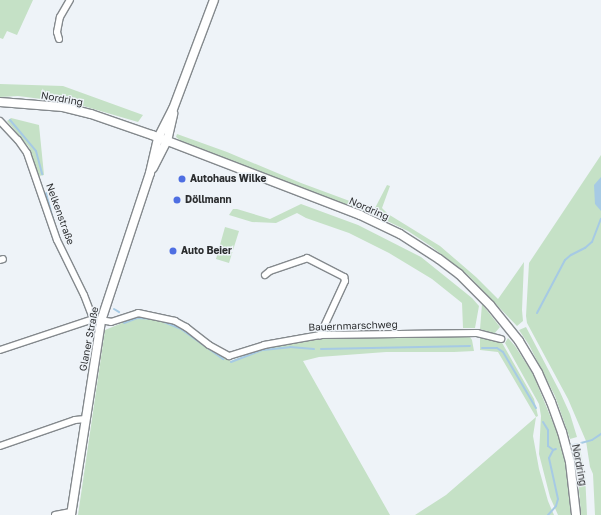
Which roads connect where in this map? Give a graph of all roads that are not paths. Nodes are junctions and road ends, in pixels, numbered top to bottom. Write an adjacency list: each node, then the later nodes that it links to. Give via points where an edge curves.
1 (70, 0): 3 (street, via 60,17 57,32)
2 (214, 0): 5 (main road, Glaner Straße)
3 (60, 39)
4 (0, 102): 7 (main road, Nordring, via 63,107 91,114)
5 (173, 110): 7 (main road, Glaner Straße); 8 (main road, Glaner Straße)
6 (0, 121): 11 (street, Nelkenstraße, via 27,153 57,240)
7 (158, 138): 8 (main road, Nordring); 9 (main road, Glaner Straße)
8 (167, 141): 9 (main road, Glaner Straße); 19 (main road, Nordring, via 317,198 400,234 459,274 503,321 538,373 562,432 570,462)
9 (150, 172): 11 (main road, Glaner Straße)
10 (265, 275): 12 (street, via 305,258 344,277 345,281)
11 (97, 320): 12 (street, Bauernmarschweg, via 111,322 138,313 175,321 208,345 229,356 264,345); 14 (street, Bauernmarschweg); 15 (main road, Glaner Straße)
12 (320, 335): 13 (street, Bauernmarschweg, via 477,333)
13 (501, 339)
14 (0, 350)
15 (85, 419): 16 (street, via 75,420); 17 (main road, Glaner Straße)
16 (0, 446)
17 (71, 514): 18 (street)
18 (55, 515)
19 (576, 515)

